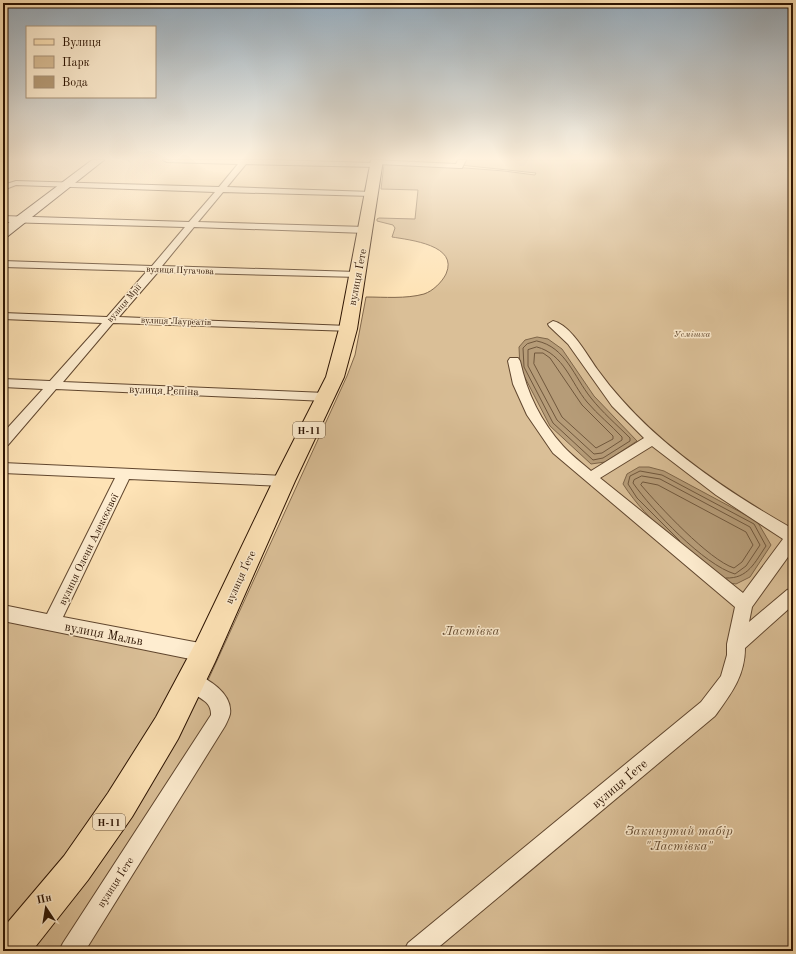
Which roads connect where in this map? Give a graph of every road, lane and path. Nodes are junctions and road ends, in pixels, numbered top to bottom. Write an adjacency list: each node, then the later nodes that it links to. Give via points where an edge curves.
1 (41, 205): 5 (street)
2 (208, 205): 6 (street, вулиця Мрії)
3 (370, 205): 7 (main road, вулиця Ґете / Н-11)
4 (3, 218): 5 (street)
5 (22, 219): 6 (street); 8 (street)
6 (190, 225): 7 (street); 10 (street, вулиця Мрії)
7 (366, 230): 11 (main road, вулиця Ґете / Н-11)
8 (3, 233)
9 (3, 264): 10 (street, вулиця Пугачова)
10 (154, 270): 11 (street, вулиця Пугачова); 13 (street, вулиця Мрії)
11 (358, 275): 15 (main road, вулиця Ґете / Н-11)
12 (3, 316): 13 (street, вулиця Лауреатів)
13 (110, 319): 15 (street, вулиця Лауреатів); 18 (street, вулиця Мрії)
14 (553, 324): 20 (street, via 562,329 612,397)
15 (348, 328): 19 (main road, вулиця Ґете / Н-11, via 335,377)
16 (514, 361): 24 (street, via 520,384 534,415 558,450)
17 (3, 383): 18 (street, вулиця Рєпіна)
18 (53, 385): 19 (street, вулиця Рєпіна); 21 (street, вулиця Мрії)
19 (326, 397): 25 (main road, вулиця Ґете / Н-11)
20 (653, 439): 24 (street); 26 (street, via 682,463 769,524)
21 (3, 442)
22 (3, 468): 23 (street)
23 (124, 474): 25 (street); 30 (street, вулиця Олени Алексєєвої)
24 (590, 478): 28 (street)
25 (284, 481): 32 (main road, вулиця Ґете / Н-11)
26 (793, 537): 28 (street)
27 (793, 595): 31 (street)
28 (744, 604): 31 (street, вулиця Ґете)
29 (3, 613): 30 (street, вулиця Мальв)
30 (51, 623): 32 (street, вулиця Мальв)
31 (736, 644): 35 (street, вулиця Ґете, via 736,655 729,681 708,709)
32 (198, 667): 33 (main road, Н-11, via 167,728 120,805 76,868); 34 (street, вулиця Ґете, via 209,693 220,708 220,717)
33 (8, 951)
34 (71, 951)
35 (416, 951)

